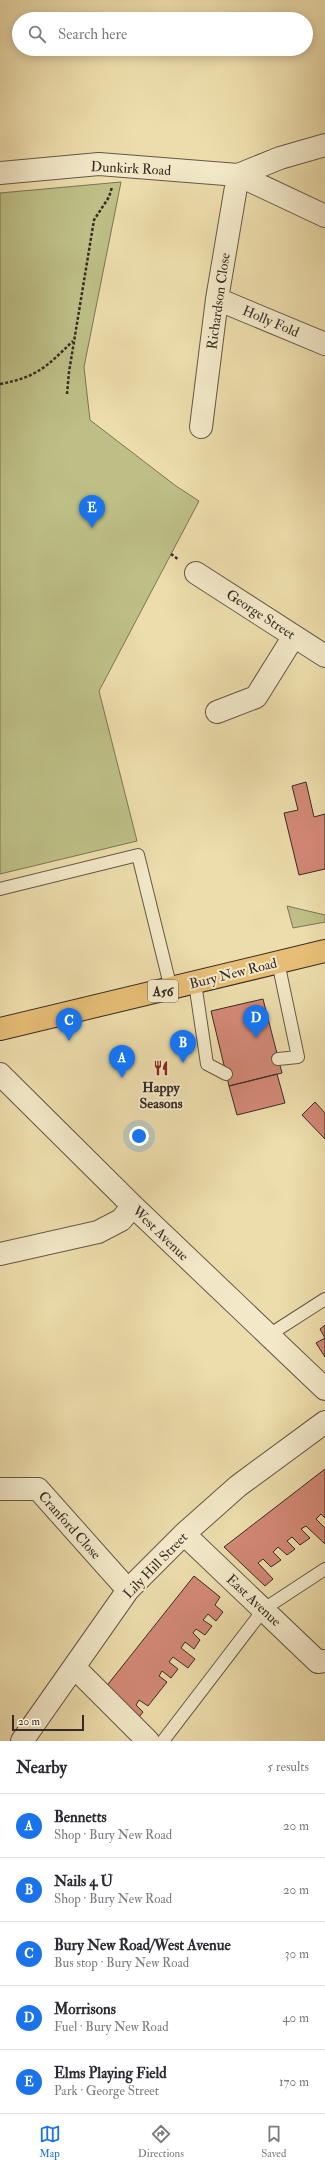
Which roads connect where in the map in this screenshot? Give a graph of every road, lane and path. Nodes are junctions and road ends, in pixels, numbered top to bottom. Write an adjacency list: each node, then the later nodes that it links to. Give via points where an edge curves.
1 (325, 145): 4 (street, via 280,158)
2 (117, 166): 3 (street, Dunkirk Road, via 99,164); 4 (street, Dunkirk Road); 7 (path, via 109,197 94,220)
3 (0, 173)
4 (238, 175): 5 (street); 6 (street, Richardson Close)
5 (325, 216)
6 (217, 299): 8 (street, Holly Fold); 11 (street, Richardson Close)
7 (74, 340): 9 (path, via 39,372); 10 (path)
8 (325, 344)
9 (0, 384)
10 (67, 394)
11 (201, 427)
12 (196, 573): 13 (street, George Street)
13 (294, 636): 14 (street, George Street); 15 (street, via 256,698)
14 (325, 656)
15 (217, 712)
16 (0, 889): 20 (lane, via 138,855)
17 (325, 951): 18 (highway, Bury New Road / A56)
18 (278, 962): 19 (highway, Bury New Road / A56); 22 (lane, via 298,1057)
19 (195, 983): 20 (highway, Bury New Road / A56); 24 (lane, via 207,1064)
20 (171, 989): 21 (highway, Bury New Road / A56)
21 (0, 1029)
22 (278, 1059)
23 (0, 1074): 25 (street, West Avenue)
24 (226, 1074)
25 (133, 1206): 26 (street, via 121,1220 104,1229); 28 (street, West Avenue)
26 (0, 1254)
27 (325, 1299): 28 (lane)
28 (269, 1335): 29 (street, West Avenue)
29 (325, 1389)
30 (325, 1422): 32 (street, Lily Hill Street, via 238,1486)
31 (0, 1489): 34 (street, Cranford Close, via 38,1489)
32 (184, 1534): 34 (street, Lily Hill Street); 35 (street, East Avenue)
33 (325, 1569): 35 (lane)
34 (128, 1590): 37 (street, Lily Hill Street)
35 (264, 1609): 36 (street, East Avenue, via 318,1662); 40 (lane)
36 (325, 1660)
37 (74, 1667): 38 (street, Lily Hill Street); 39 (street)
38 (22, 1741)
39 (148, 1741)
40 (163, 1741)

